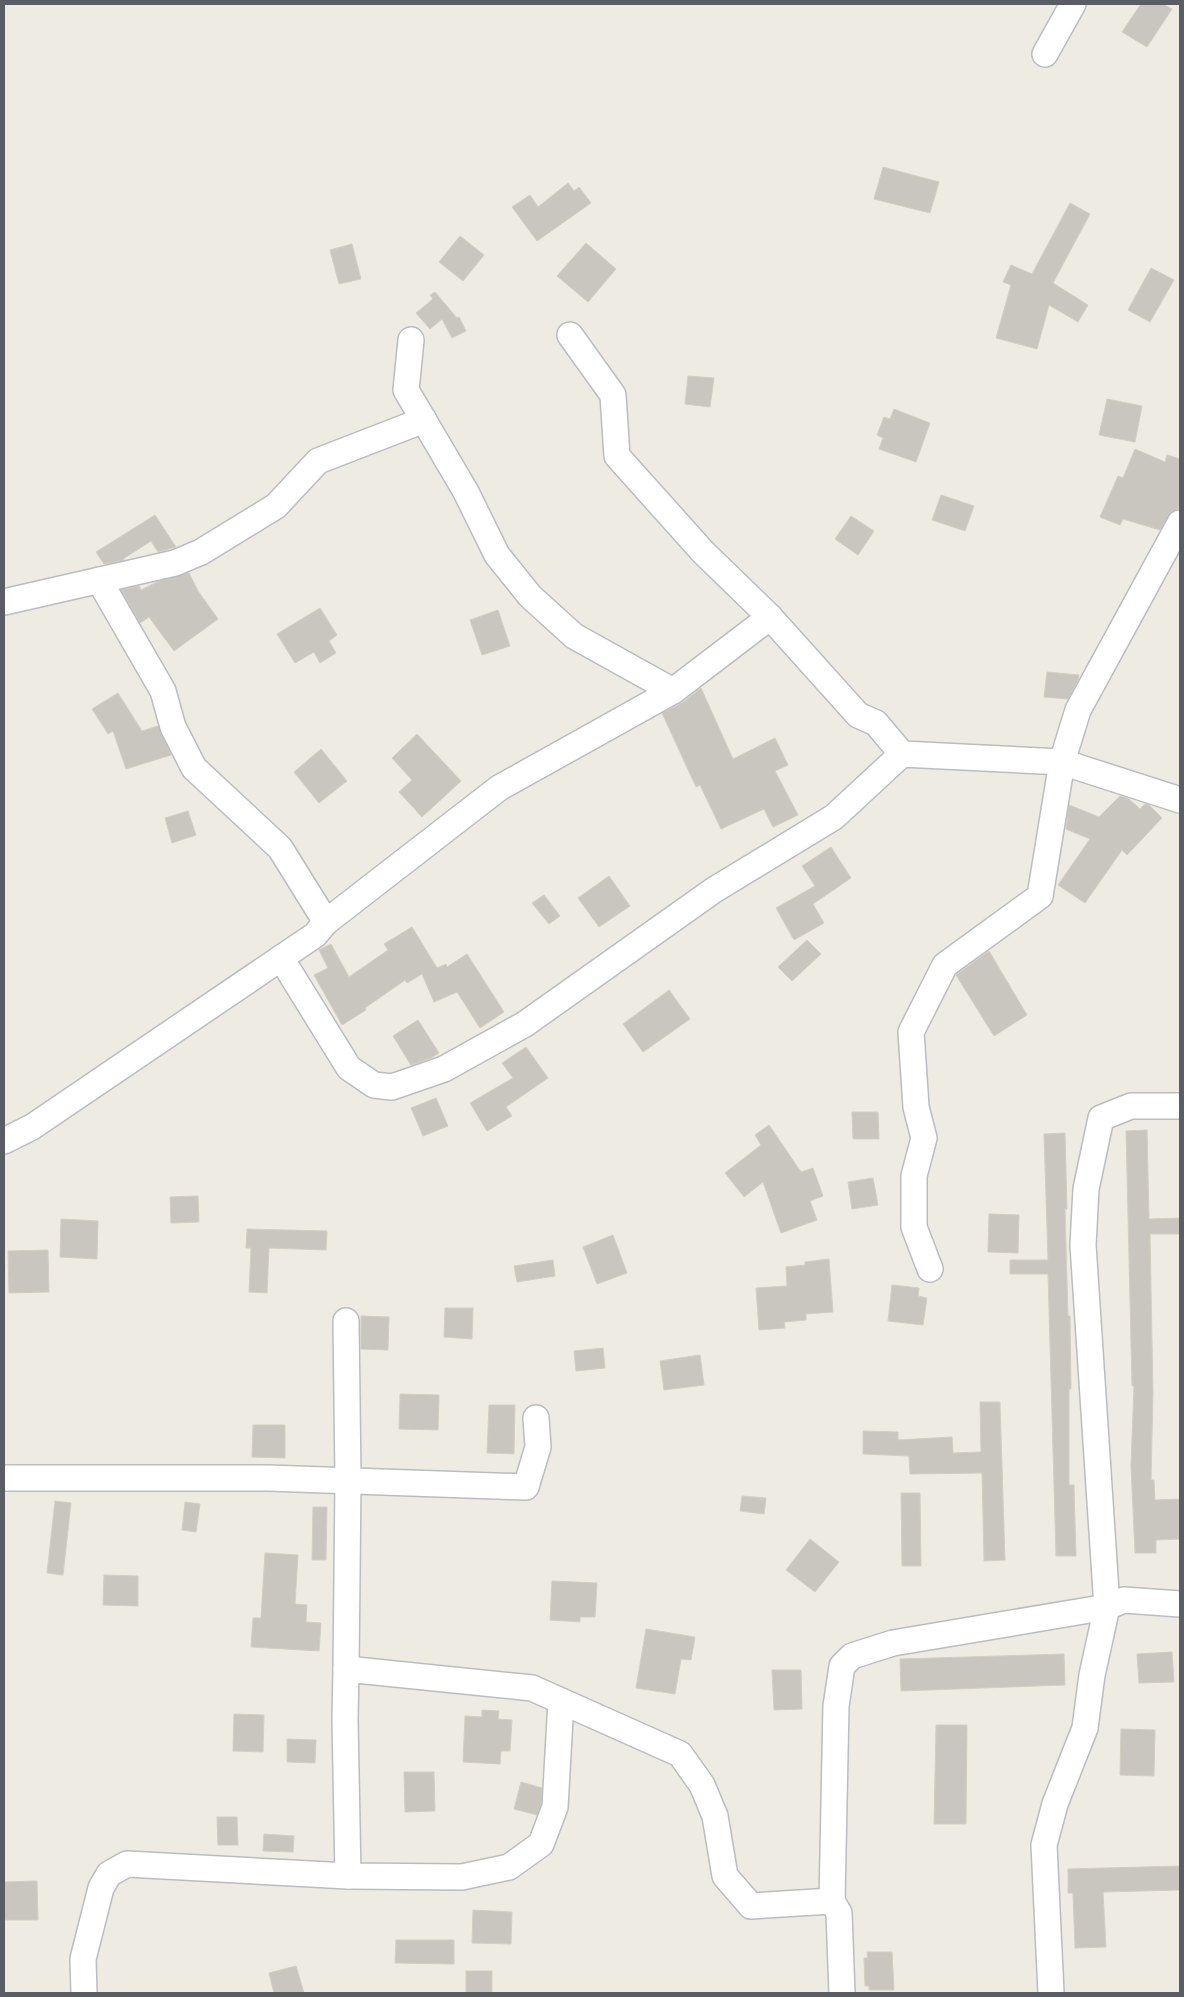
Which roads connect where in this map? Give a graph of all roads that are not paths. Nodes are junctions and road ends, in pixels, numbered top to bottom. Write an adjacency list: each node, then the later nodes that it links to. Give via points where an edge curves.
1 (1073, 4): 2 (street)
2 (1045, 54)
3 (570, 335): 9 (street, via 613,395 617,456 702,552)
4 (411, 340): 5 (street, via 406,390)
5 (424, 420): 7 (street, via 318,461 276,506 201,552 175,563); 10 (street, via 466,492 497,556 530,596 574,636)
6 (1180, 523): 12 (street, via 1078,710)
7 (99, 580): 8 (street); 14 (street, via 163,691 173,727 194,768 280,848)
8 (4, 602)
9 (770, 617): 10 (street); 11 (street, via 858,715 876,724)
10 (673, 691): 14 (street, via 499,788)
11 (902, 754): 12 (street); 15 (street, via 834,817 714,890 525,1024 444,1069 392,1087 374,1085 349,1068)
12 (1062, 762): 13 (street); 18 (street, via 1040,896 945,965 911,1032 916,1107 924,1138 914,1176 914,1227)
13 (1180, 800)
14 (326, 922): 15 (street, via 315,935)
15 (281, 958): 17 (street, via 32,1127)
16 (1180, 1106): 24 (street, via 1131,1106 1100,1118 1086,1189 1083,1245)
17 (4, 1141)
18 (930, 1269)
19 (346, 1321): 22 (street)
20 (536, 1418): 22 (street, via 538,1447 526,1488)
21 (4, 1478): 22 (street)
22 (348, 1480): 25 (street)
23 (1180, 1604): 24 (street, via 1124,1600)
24 (1107, 1607): 28 (street, via 893,1643 852,1656 842,1666 836,1706); 31 (street, via 1092,1675 1085,1728 1055,1804 1044,1846)
25 (346, 1669): 26 (street, via 532,1688); 27 (street)
26 (561, 1701): 27 (street, via 555,1807 541,1844 508,1867 462,1877); 28 (street, via 680,1754 702,1785 715,1816 725,1876 751,1906)
27 (348, 1876): 29 (street, via 127,1864 109,1874 101,1888 83,1959)
28 (832, 1901): 30 (street, via 839,1913)
29 (84, 1993)
30 (842, 1993)
31 (1052, 1993)

